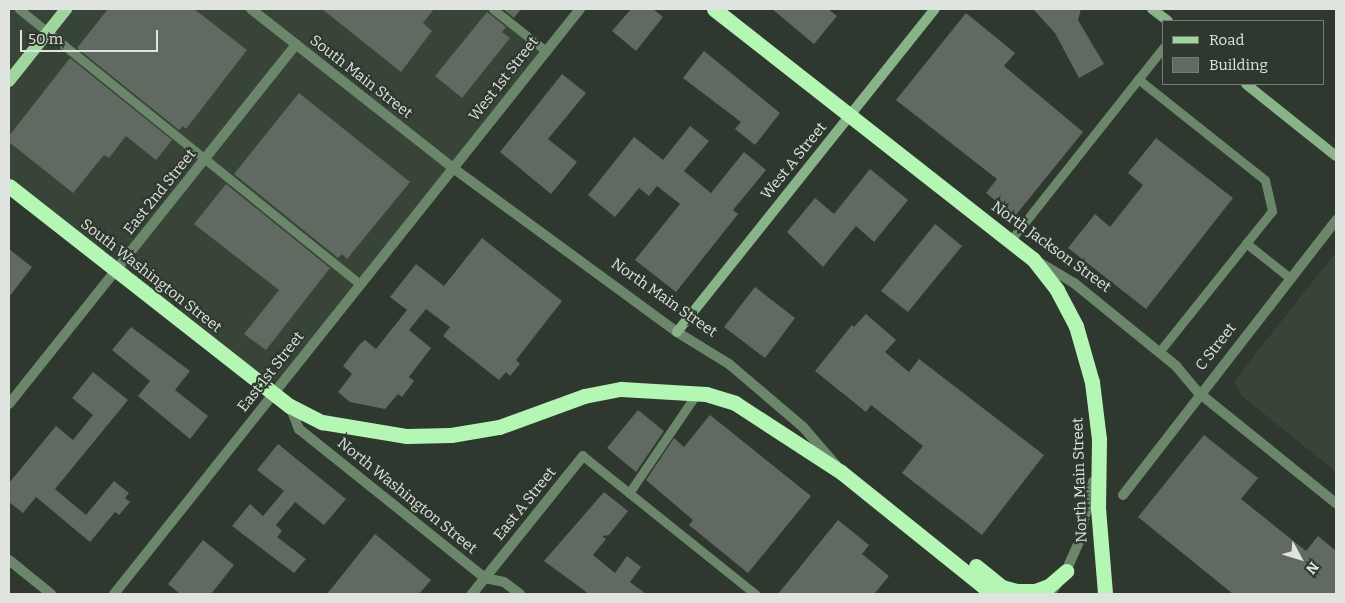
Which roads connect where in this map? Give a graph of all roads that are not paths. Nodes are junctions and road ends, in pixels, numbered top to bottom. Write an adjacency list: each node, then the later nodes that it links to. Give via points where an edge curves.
1 (19, 9): 10 (lane)
2 (66, 9): 10 (main road)
3 (251, 9): 11 (street, South Main Street)
4 (493, 9): 13 (lane)
5 (580, 9): 13 (street, West 1st Street)
6 (714, 9): 17 (highway, North Jackson Street)
7 (935, 9): 17 (street, West A Street)
8 (1152, 9): 9 (street)
9 (1167, 20)
10 (48, 32): 15 (main road); 19 (lane)
11 (296, 45): 19 (street, East 2nd Street); 20 (street, South Main Street)
12 (1162, 49): 14 (lane)
13 (546, 51): 20 (street, West 1st Street)
14 (1138, 79): 23 (lane); 24 (lane, via 1265,180 1272,211)
15 (9, 81)
16 (1247, 85): 18 (street)
17 (851, 115): 23 (highway, North Jackson Street); 29 (street, West A Street)
18 (1336, 156)
19 (206, 158): 26 (street, East 2nd Street); 28 (lane)
20 (453, 168): 28 (street, East 1st Street); 29 (street, North Main Street)
21 (9, 186): 26 (highway, South Washington Street)
22 (1336, 220): 27 (street, C Street)
23 (1010, 241): 25 (highway, North Jackson Street)
24 (1246, 243): 27 (lane); 30 (lane)
25 (1033, 259): 30 (street, North Jackson Street, via 1074,283); 36 (highway, North Main Street, via 1058,290 1076,326 1092,382)
26 (116, 271): 32 (highway, South Washington Street); 34 (street, East 2nd Street)
27 (1290, 278): 31 (street, C Street)
28 (360, 284): 32 (street, East 1st Street)
29 (677, 332): 38 (street, North Main Street, via 728,364 768,397 803,427)
30 (1159, 352): 31 (street, North Jackson Street)
31 (1199, 392): 40 (street, C Street); 41 (street, North Jackson Street)
32 (273, 393): 35 (highway, South Washington Street); 47 (street, East 1st Street)
33 (697, 393): 35 (highway, North Main Street, via 622,389 584,396 499,427 451,435 408,436 322,422); 38 (highway, North Main Street, via 735,403); 39 (lane)
34 (9, 404)
35 (290, 406): 45 (street, North Washington Street, via 299,429)
36 (1098, 455): 44 (street, via 1079,542); 53 (highway, North Main Street, via 1100,551)
37 (583, 456): 39 (lane); 45 (street, East A Street)
38 (841, 472): 42 (highway, North Main Street)
39 (630, 493): 50 (lane)
40 (1123, 495)
41 (1336, 503)
42 (939, 549): 44 (highway, via 966,558 1002,587 1017,591 1035,591 1049,586); 51 (highway, North Main Street)
43 (9, 560): 46 (street)
44 (1066, 571): 52 (street)
45 (485, 578): 48 (street, East A Street); 49 (street, North Washington Street, via 504,582)
46 (51, 594)
47 (114, 594)
48 (472, 594)
49 (520, 594)
50 (755, 594)
51 (993, 594)
52 (1050, 594)
53 (1105, 594)

